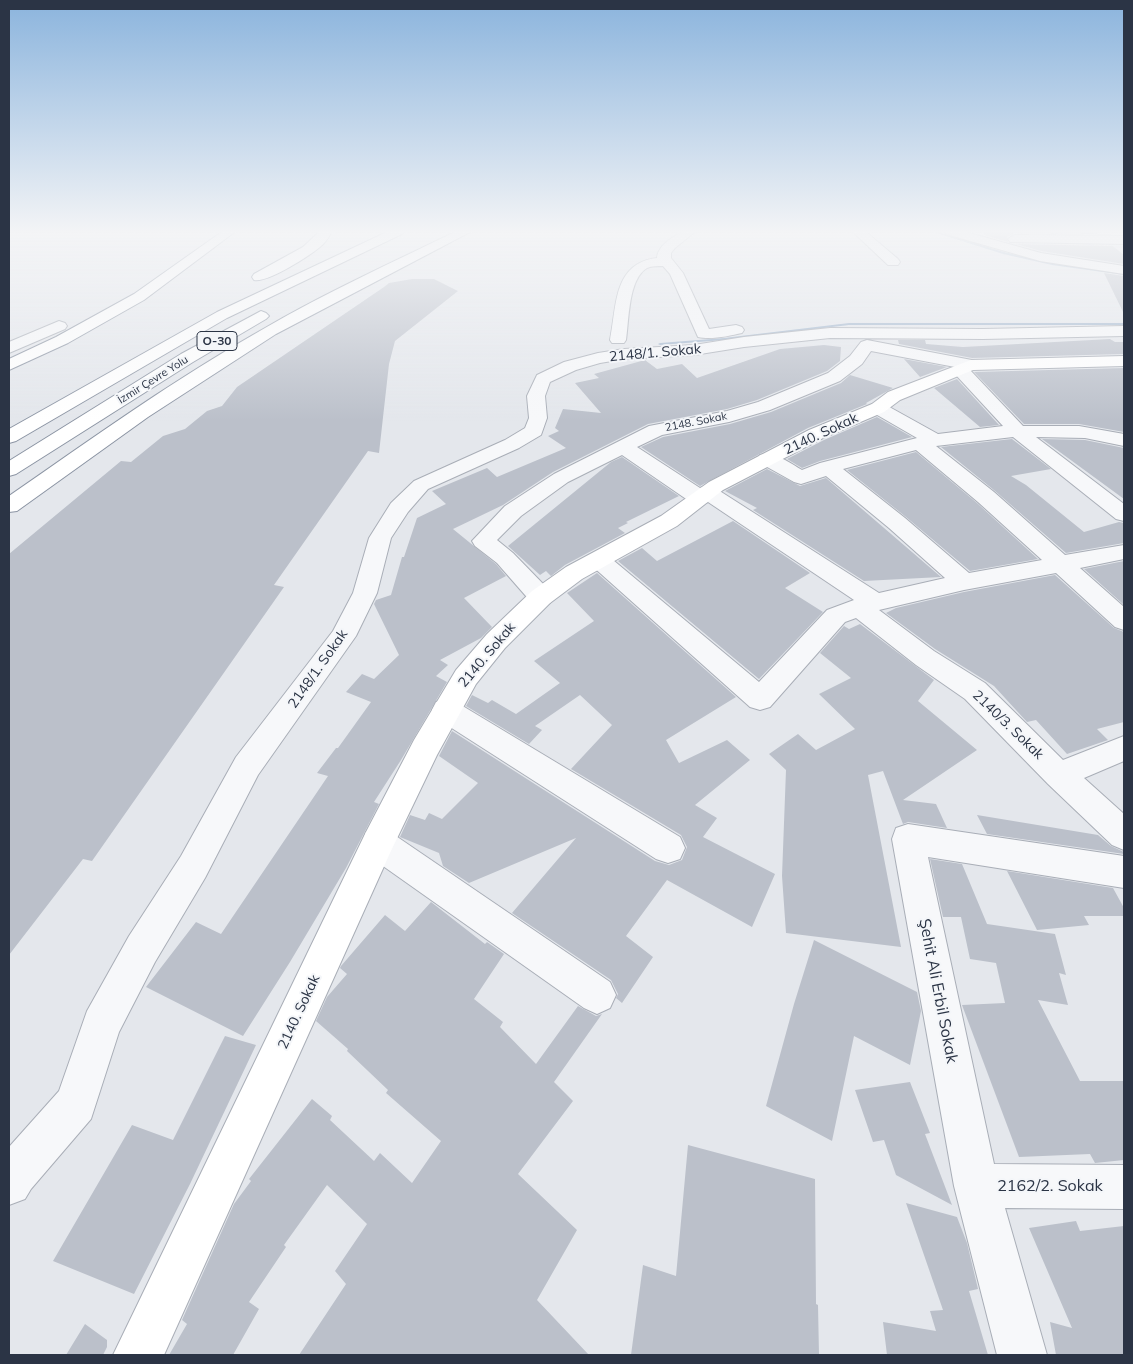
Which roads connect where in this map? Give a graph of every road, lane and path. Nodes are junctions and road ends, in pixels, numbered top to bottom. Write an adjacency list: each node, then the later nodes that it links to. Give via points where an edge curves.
1 (118, 295): 14 (main road)
2 (142, 295): 16 (main road, via 62,340)
3 (229, 295): 19 (main road, via 40,401)
4 (264, 295): 21 (main road, İzmir Çevre Yolu / O-30, via 222,315)
5 (338, 295): 29 (main road, via 270,331 141,413)
6 (626, 295): 12 (street, via 620,314)
7 (686, 295): 9 (street, via 704,334)
8 (274, 309): 27 (main road, İzmir Çevre Yolu / O-30, via 186,358)
9 (777, 324)
10 (822, 326): 11 (street, via 983,334); 13 (street, 2148/1. Sokak, via 837,338); 46 (street, 2148/1. Sokak, via 694,350 624,354 570,366 542,379 536,396 538,418 534,431 421,485 404,502 380,538 365,593 343,636 247,766 193,867 142,949 101,1024 76,1104 15,1172)
11 (1124, 331)
12 (618, 340)
13 (867, 345): 17 (street); 24 (street, 2148. Sokak, via 856,360 834,377 795,394 729,416 656,430)
14 (9, 349)
15 (1124, 361): 17 (main road, 2140. Sokak, via 1023,362)
16 (9, 365)
17 (966, 367): 18 (main road, 2140. Sokak, via 894,396); 20 (street)
18 (878, 408): 23 (street); 25 (main road, 2140. Sokak)
19 (9, 422)
20 (1018, 432): 22 (street, via 1081,432); 23 (street); 30 (street)
21 (9, 437)
22 (1124, 440)
23 (927, 441): 26 (street, via 859,456); 33 (street)
24 (624, 447): 28 (street, 2140/3. Sokak); 35 (street, 2148. Sokak, via 555,482 513,511 483,541)
25 (767, 459): 26 (street, via 800,478); 28 (main road, 2140. Sokak)
26 (827, 467): 34 (street, via 868,497)
27 (9, 470)
28 (704, 495): 32 (main road, 2140. Sokak, via 669,522); 36 (street, 2140/3. Sokak)
29 (9, 506)
30 (1124, 514)
31 (1124, 552): 33 (street)
32 (599, 560): 35 (main road, 2140. Sokak); 36 (street, via 760,699 836,616)
33 (1061, 563): 34 (street); 37 (street)
34 (964, 582): 36 (street)
35 (541, 597): 38 (main road, 2140. Sokak, via 496,641 466,678)
36 (867, 605): 40 (street, 2140/3. Sokak, via 925,658 975,691)
37 (1124, 621)
38 (446, 710): 42 (main road, 2140. Sokak); 43 (street)
39 (1124, 748): 40 (street)
40 (1059, 775): 41 (street, 2140/3. Sokak)
41 (1124, 835)
42 (378, 843): 45 (street); 49 (main road, 2140. Sokak)
43 (668, 848)
44 (1124, 872): 47 (street, Şehit Ali Erbil Sokak, via 908,839)
45 (597, 995)
46 (9, 1183)
47 (976, 1186): 48 (street, 2162/2. Sokak); 50 (street, Şehit Ali Erbil Sokak)
48 (1124, 1187)
49 (138, 1355)
50 (1022, 1355)

